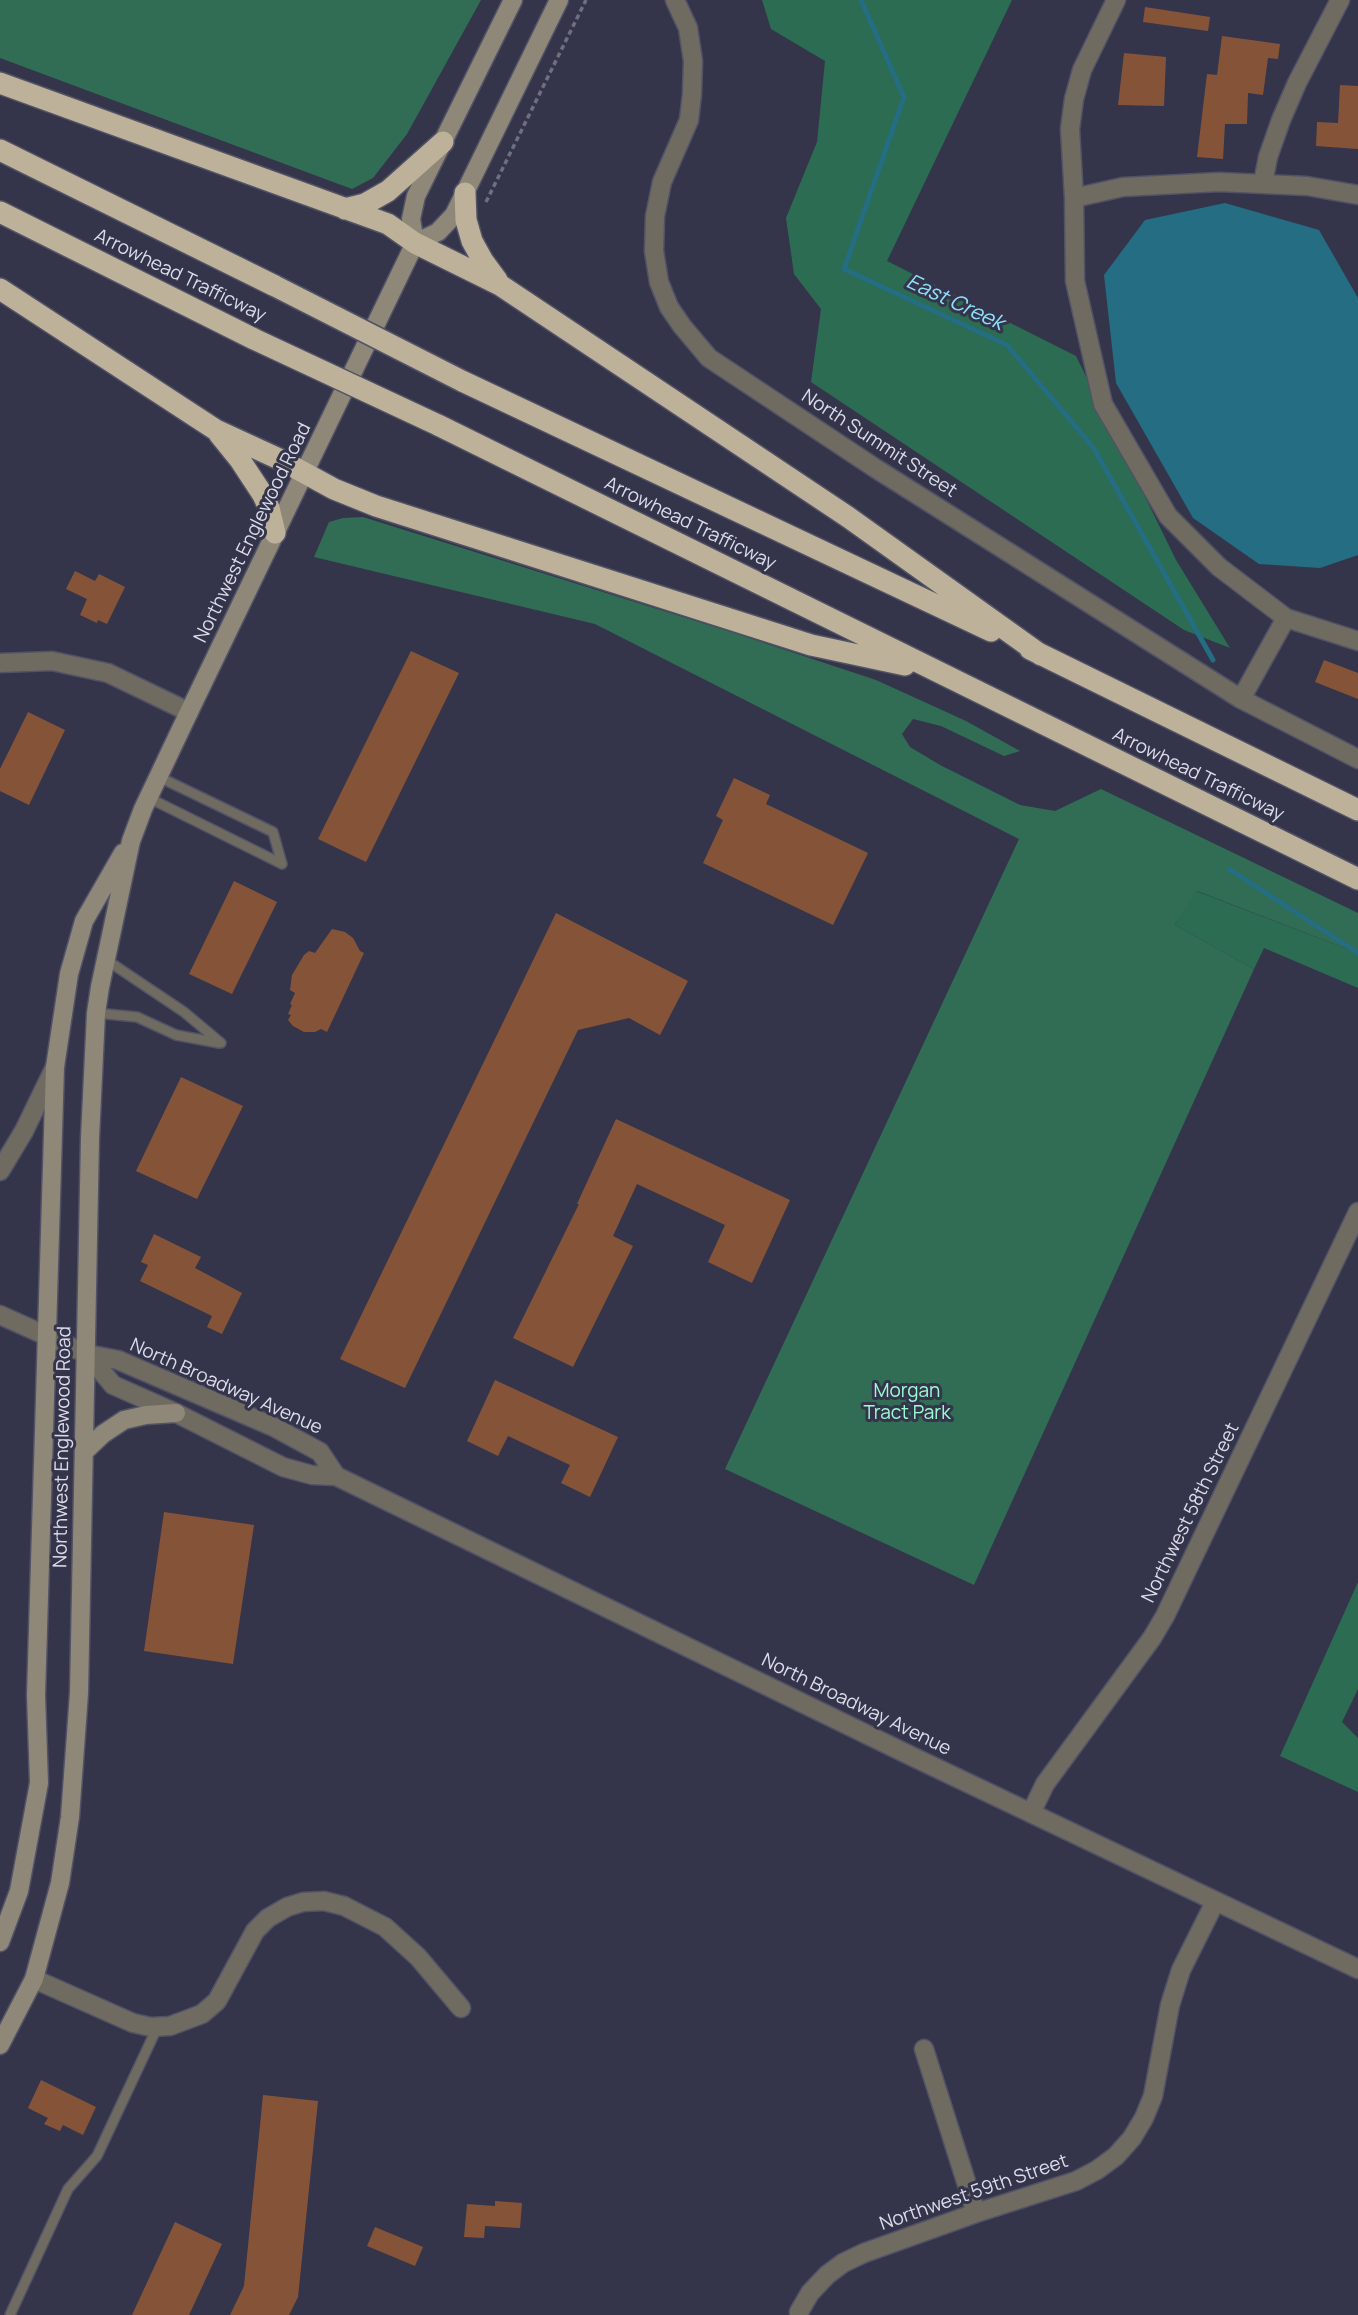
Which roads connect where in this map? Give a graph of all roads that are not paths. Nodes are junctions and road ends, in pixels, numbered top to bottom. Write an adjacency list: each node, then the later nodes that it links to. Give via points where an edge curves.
1 (513, 0): 7 (main road, Northwest Englewood Road)
2 (559, 0): 10 (main road)
3 (675, 0): 26 (street, North Summit Street, via 688,28 692,94 689,120 662,182 654,251 659,282 682,326 709,358)
4 (1116, 0): 12 (street, via 1082,70 1074,99 1070,139)
5 (1340, 0): 9 (street, via 1281,120)
6 (0, 83): 13 (highway)
7 (443, 142): 13 (highway, via 388,191); 15 (main road, Northwest Englewood Road, via 416,196 411,219)
8 (0, 150): 23 (highway, Arrowhead Trafficway, bridge, via 462,381)
9 (1263, 183): 11 (street); 12 (street, via 1123,187)
10 (464, 193): 15 (main road, via 454,215 438,232); 16 (highway, via 472,241)
11 (1358, 195)
12 (1074, 198): 21 (street, via 1075,281 1103,404 1168,516 1219,567)
13 (345, 209): 15 (highway, via 388,225)
14 (0, 212): 25 (highway, Arrowhead Trafficway, bridge)
15 (415, 243): 16 (highway); 19 (main road, Northwest Englewood Road)
16 (500, 285): 23 (highway, via 848,517)
17 (0, 289): 18 (highway)
18 (216, 429): 19 (highway); 20 (highway, via 263,495)
19 (306, 472): 20 (main road, Northwest Englewood Road); 25 (highway, via 376,506 811,645)
20 (275, 533): 27 (main road, Northwest Englewood Road)
21 (1286, 618): 22 (street); 26 (street)
22 (1358, 641)
23 (1041, 654): 31 (highway, Arrowhead Trafficway)
24 (0, 663): 27 (street, via 52,661 108,673)
25 (935, 671): 33 (highway, Arrowhead Trafficway)
26 (1241, 699): 28 (street, North Summit Street)
27 (188, 712): 29 (main road, Northwest Englewood Road)
28 (1358, 759)
29 (159, 777): 30 (main road, Northwest Englewood Road); 30 (lane, via 273,832 282,864)
30 (149, 798): 32 (main road, Northwest Englewood Road)
31 (1358, 810)
32 (131, 841): 34 (main road, Northwest Englewood Road); 36 (main road, Northwest Englewood Road, via 84,921 69,974)
33 (1358, 879)
34 (106, 959): 35 (main road, Northwest Englewood Road); 35 (lane, via 221,1043 176,1035 138,1017)
35 (96, 1013): 41 (main road, Northwest Englewood Road)
36 (55, 1067): 37 (street); 40 (main road, Northwest Englewood Road)
37 (0, 1171)
38 (1358, 1213): 45 (street, Northwest 58th Street, via 1166,1616 1045,1784)
39 (0, 1315): 40 (street, North Broadway Avenue)
40 (47, 1335): 41 (street, North Broadway Avenue); 47 (main road, Northwest Englewood Road, via 36,1695 39,1783 19,1891)
41 (87, 1354): 42 (street, North Broadway Avenue, via 113,1385); 43 (main road, Northwest Englewood Road); 44 (street, North Broadway Avenue, via 118,1360 274,1427 320,1452)
42 (176, 1413): 43 (main road, via 124,1420); 44 (street, North Broadway Avenue, via 283,1467)
43 (84, 1452): 49 (main road, Northwest Englewood Road, via 79,1693 70,1817 60,1883)
44 (336, 1476): 45 (street, North Broadway Avenue)
45 (1031, 1812): 46 (street, North Broadway Avenue)
46 (1215, 1902): 48 (street, North Broadway Avenue); 54 (street, Northwest 59th Street, via 1181,1970 1153,2096 1132,2138 1116,2156 1076,2181)
47 (0, 1942)
48 (1358, 1969)
49 (34, 1979): 51 (street, via 133,2023); 52 (main road, Northwest Englewood Road)
50 (461, 2008): 51 (street, via 418,1957 385,1927 344,1906 303,1902 277,1912 255,1931 217,2001 202,2014)
51 (158, 2026): 56 (lane, via 97,2156 68,2189)
52 (0, 2045)
53 (924, 2049): 54 (street)
54 (976, 2213): 55 (street, Northwest 59th Street, via 843,2263 810,2293)
55 (799, 2312)
56 (10, 2315)

